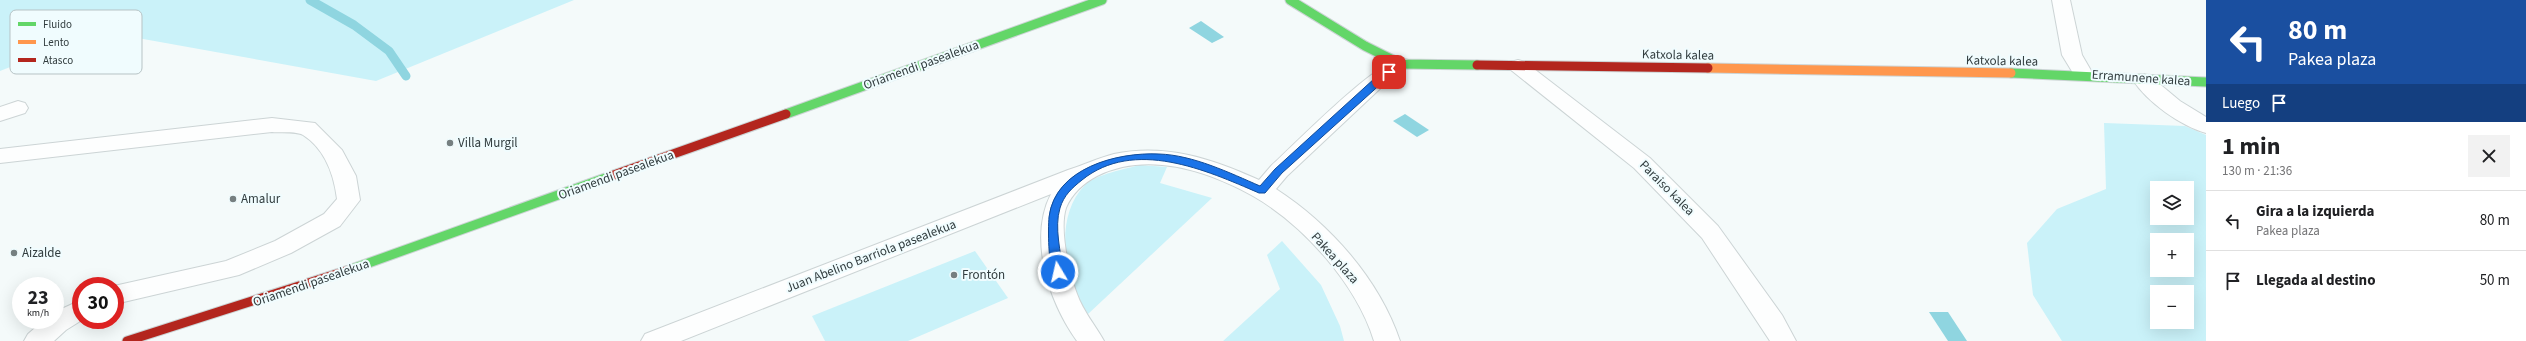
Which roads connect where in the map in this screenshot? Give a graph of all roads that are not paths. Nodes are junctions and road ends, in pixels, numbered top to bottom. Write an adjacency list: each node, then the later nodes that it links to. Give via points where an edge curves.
1 (1102, 0): 16 (street, Oriamendi pasealekua, via 401,252 257,301)
2 (1290, 0): 4 (street, Katxola kalea, via 1365,46)
3 (2061, 0): 6 (street, Erramunene kalea, via 2072,55)
4 (1401, 64): 5 (street, Katxola kalea); 12 (street, via 1378,80 1279,171)
5 (1518, 66): 6 (street, Katxola kalea); 20 (street, Paraiso kalea, via 1642,163 1710,232 1773,322)
6 (2083, 74): 7 (street, Erramunene kalea)
7 (2143, 80): 8 (street, Erramunene kalea); 9 (street, via 2162,100 2181,114)
8 (2206, 82)
9 (2206, 126)
10 (0, 156): 13 (street, via 272,125 308,128 331,150 345,176 349,200 332,220 283,247 231,269)
11 (1088, 170): 12 (street, Pakea plaza, via 1120,160 1160,157 1207,167); 17 (street, Juan Abelino Barriola pasealekua); 18 (street, Pakea plaza, via 1064,189 1055,208 1053,227 1055,261 1063,293 1078,324)
12 (1262, 191): 19 (street, Pakea plaza, via 1294,215 1352,274 1371,303)
13 (124, 293)
14 (72, 314): 15 (street, via 57,323)
15 (37, 341)
16 (127, 341)
17 (654, 341)
18 (1091, 341)
19 (1387, 341)
20 (1783, 341)

